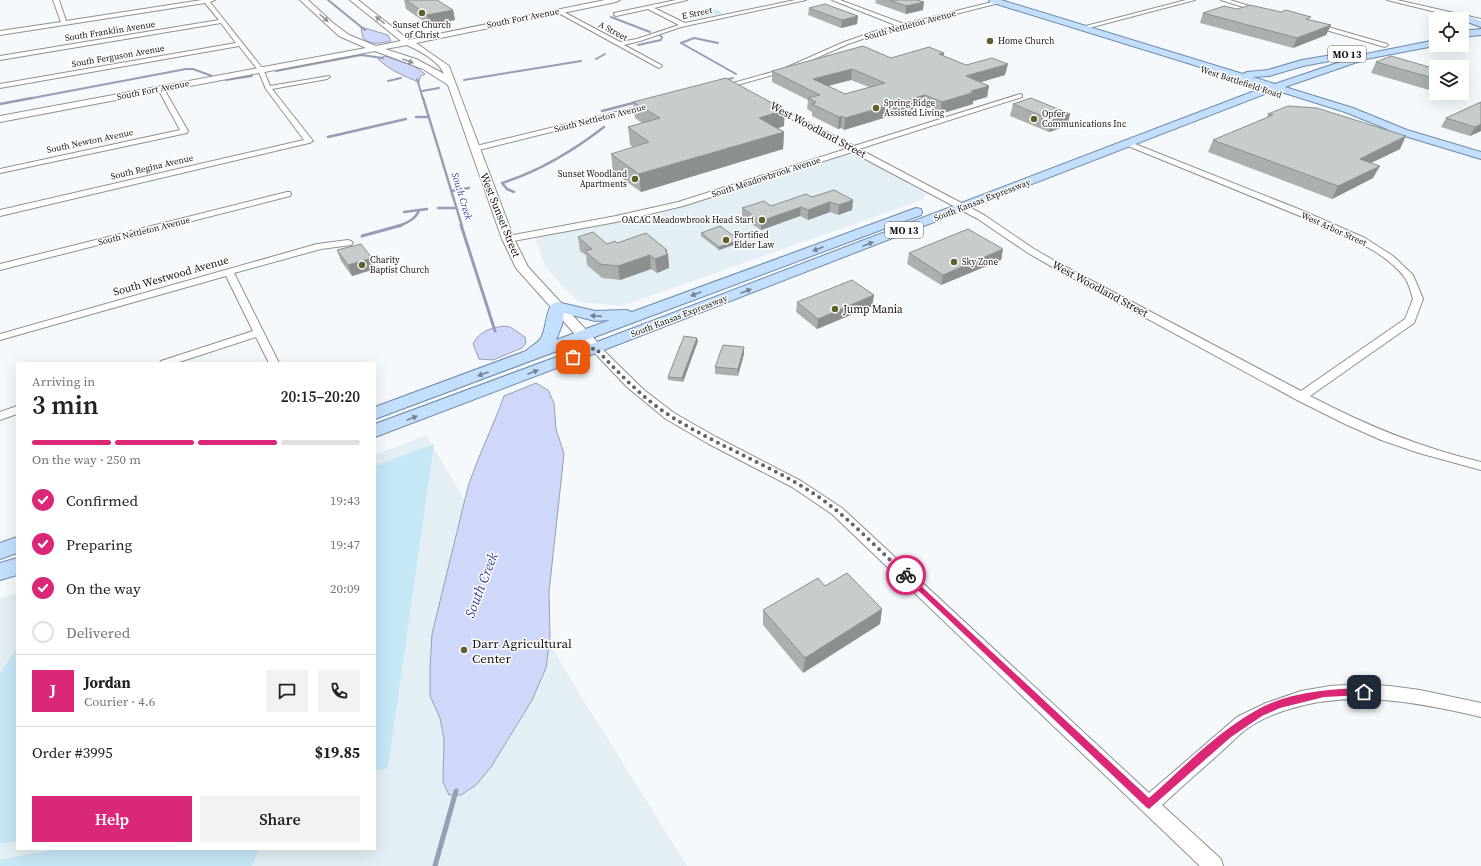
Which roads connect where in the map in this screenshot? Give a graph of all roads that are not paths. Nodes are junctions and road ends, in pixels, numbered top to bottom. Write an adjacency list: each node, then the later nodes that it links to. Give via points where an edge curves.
1 (56, 0): 24 (street)
2 (208, 0): 23 (street); 24 (street)
3 (304, 0): 33 (main road, West Sunset Street, one-way to 33)
4 (354, 0): 36 (main road, West Sunset Street, one-way to 4)
5 (616, 0): 17 (main road, South Fort Avenue)
6 (682, 0): 16 (street)
7 (783, 0): 15 (street)
8 (803, 0): 15 (street, E Street)
9 (835, 0): 28 (street)
10 (1177, 0): 21 (street)
11 (1192, 0): 21 (street, via 1138,15)
12 (1224, 0): 19 (street)
13 (1390, 0): 18 (street)
14 (997, 1): 28 (street, South Nettleton Avenue); 29 (main road, West Battlefield Road)
15 (790, 3): 27 (street, E Street)
16 (648, 7): 20 (street); 27 (street)
17 (558, 11): 36 (main road, South Fort Avenue); 38 (street, A Street)
18 (1440, 12)
19 (1268, 13)
20 (616, 14)
21 (1124, 16): 29 (street)
22 (1469, 19): 26 (main road)
23 (222, 21): 37 (street); 43 (street, South Franklin Avenue)
24 (64, 23): 30 (street)
25 (1305, 23): 40 (street)
26 (1481, 23)
27 (684, 25): 38 (street, E Street)
28 (904, 26): 53 (street, South Nettleton Avenue, via 846,43 785,70)
29 (1081, 28): 45 (main road, West Battlefield Road, via 1095,35); 49 (main road, West Battlefield Road)
30 (0, 33)
31 (1480, 33): 32 (main road); 34 (main road)
32 (1469, 34)
33 (344, 36): 41 (main road, West Sunset Street); 42 (main road, via 350,47)
34 (1469, 37)
35 (1429, 38): 40 (main road, South Kansas Expressway / MO 13)
36 (408, 42): 41 (main road, South Fort Avenue); 52 (main road, West Sunset Street, via 445,66)
37 (239, 44): 48 (street); 54 (street, South Ferguson Avenue)
38 (619, 44): 47 (street, A Street)
39 (1429, 44): 46 (main road, South Kansas Expressway / MO 13)
40 (1385, 45): 46 (main road, South Kansas Expressway / MO 13)
41 (374, 48): 42 (main road, South Fort Avenue); 44 (main road, South Fort Avenue); 52 (main road, West Sunset Street, one-way to 52, via 434,71)
42 (344, 52): 44 (main road, South Fort Avenue)
43 (0, 58)
44 (305, 61): 48 (main road, South Fort Avenue)
45 (1181, 62): 51 (main road); 55 (main road, West Battlefield Road)
46 (1331, 62): 49 (main road, via 1302,63 1259,74); 55 (main road, South Kansas Expressway / MO 13); 64 (main road, via 1300,81 1295,87)
47 (659, 66)
48 (261, 70): 56 (street); 57 (main road, South Fort Avenue)
49 (1222, 70): 55 (main road, West Battlefield Road)
50 (327, 77): 56 (street)
51 (1231, 84)
52 (451, 85): 69 (main road, West Sunset Street)
53 (732, 85): 58 (street, South Nettleton Avenue); 59 (street)
54 (0, 86)
55 (1264, 86): 63 (main road, West Battlefield Road); 64 (main road, West Battlefield Road); 66 (main road, South Kansas Expressway / MO 13); 74 (main road, South Kansas Expressway / MO 13)
56 (268, 88): 76 (street, South Regina Avenue, via 309,141)
57 (161, 89): 65 (main road, South Fort Avenue); 72 (street, South Newton Avenue, via 184,132 73,152)
58 (711, 90)
59 (743, 91)
60 (1020, 96): 70 (street, South Meadowbrook Avenue)
61 (765, 102): 70 (street, West Woodland Street)
62 (660, 103): 69 (street, South Nettleton Avenue)
63 (1314, 105): 66 (main road, via 1266,98); 67 (main road, West Battlefield Road)
64 (1349, 110): 67 (main road, West Battlefield Road)
65 (0, 119)
66 (1186, 121): 68 (main road, South Kansas Expressway / MO 13)
67 (1402, 132): 71 (main road, West Battlefield Road)
68 (1127, 144): 75 (main road, South Kansas Expressway / MO 13); 90 (street, West Arbor Street, via 1349,233 1384,253 1411,278 1419,302 1410,321)
69 (475, 149): 77 (main road, West Sunset Street)
70 (853, 149): 74 (street, West Woodland Street); 77 (street, South Meadowbrook Avenue, via 666,208)
71 (1481, 156)
72 (0, 171)
73 (287, 194): 79 (street, South Nettleton Avenue)
74 (948, 200): 75 (street, West Woodland Street); 82 (main road, South Kansas Expressway / MO 13, one-way to 82)
75 (963, 208): 86 (main road, South Kansas Expressway / MO 13, one-way to 75); 90 (street, West Woodland Street, via 992,224 1045,260)
76 (0, 213)
77 (508, 239): 81 (main road, West Sunset Street, via 522,268)
78 (348, 243): 80 (street, South Westwood Avenue, via 320,246)
79 (0, 267)
80 (229, 272): 83 (street); 85 (street, South Westwood Avenue)
81 (557, 307): 82 (main road, one-way to 81, via 616,317 595,316); 84 (main road, West Sunset Street); 87 (main road, via 554,325 547,342)
82 (649, 312): 84 (main road, South Kansas Expressway / MO 13)
83 (259, 333): 88 (street); 89 (street)
84 (584, 336): 86 (main road, West Sunset Street); 87 (main road, South Kansas Expressway / MO 13)
85 (0, 337)
86 (595, 348): 94 (main road, South Kansas Expressway / MO 13, one-way to 86); 101 (street, West Sunset Street, via 654,405 704,435 784,476 837,511)
87 (528, 357): 92 (main road, South Kansas Expressway / MO 13, one-way to 92)
88 (168, 362)
89 (274, 362)
90 (1301, 397): 95 (street, West Woodland Street, via 1385,437)
91 (16, 410): 93 (street)
92 (376, 413)
93 (0, 416)
94 (376, 431)
95 (1481, 466)
96 (16, 545): 97 (main road)
97 (0, 551)
98 (16, 566): 99 (main road)
99 (0, 572)
100 (1481, 710): 101 (street, via 1427,697 1374,692 1324,693 1288,702 1243,722)
101 (1149, 804): 102 (street, West Sunset Street)
102 (1214, 866)

